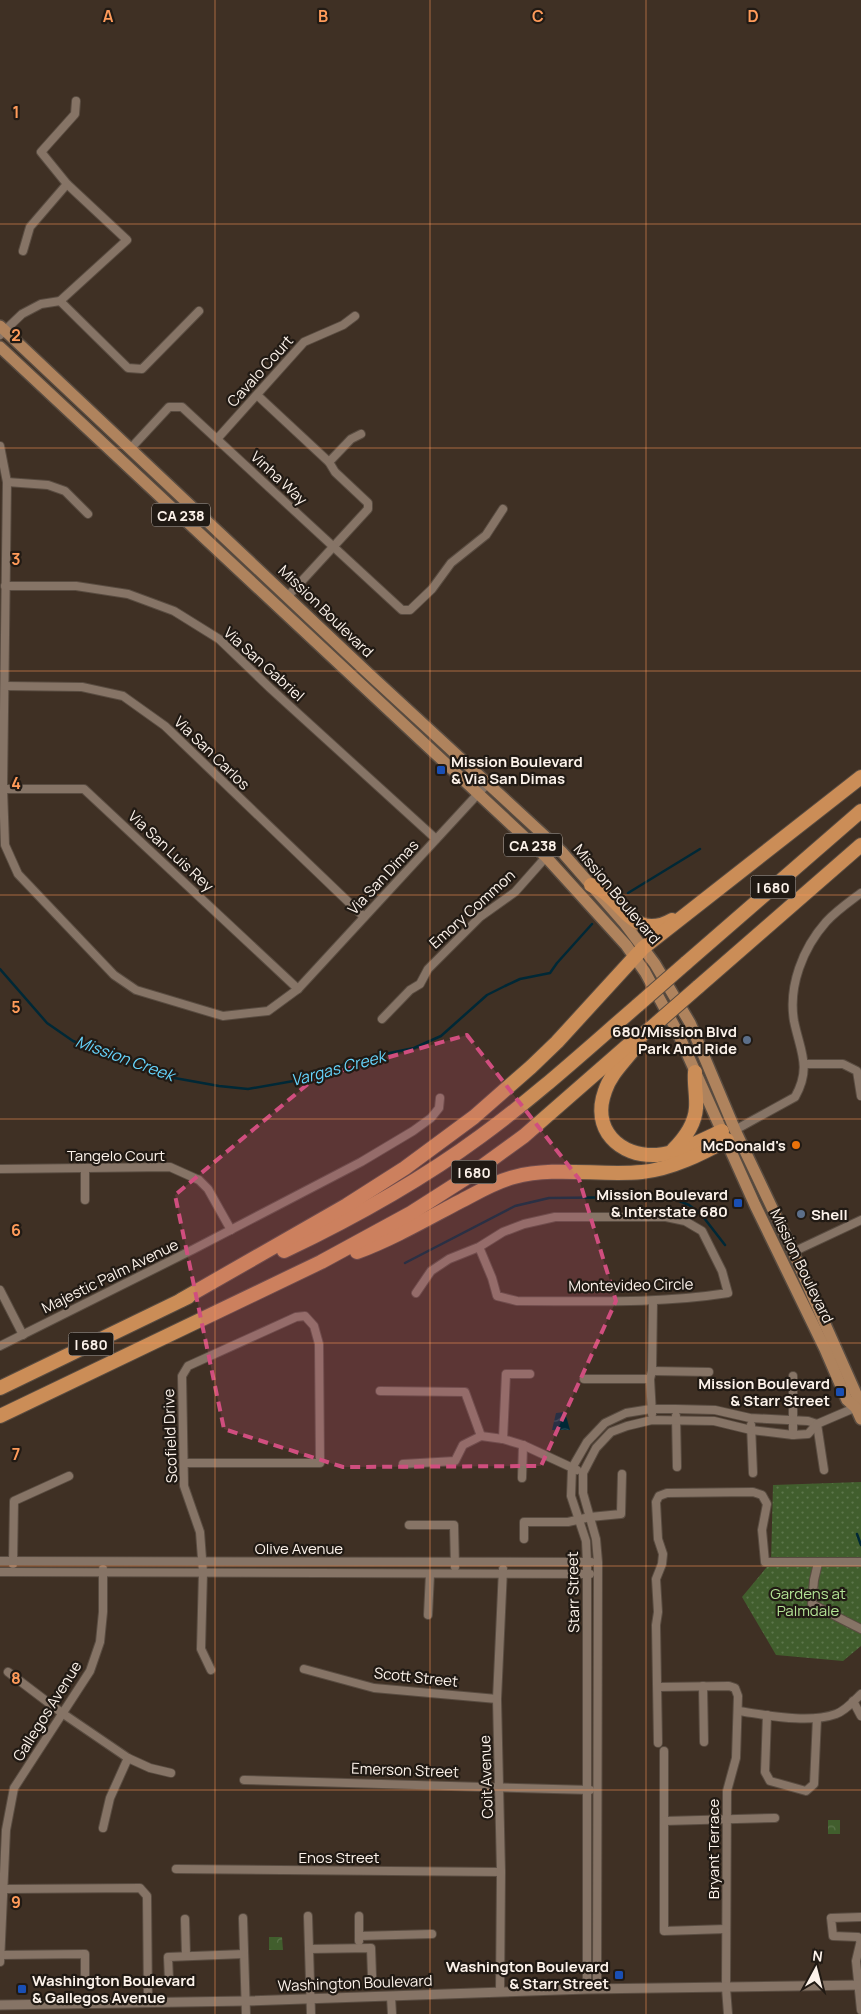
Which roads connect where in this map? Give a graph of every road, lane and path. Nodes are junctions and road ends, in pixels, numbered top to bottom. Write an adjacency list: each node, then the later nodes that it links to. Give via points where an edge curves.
1 (76, 101): 2 (street, via 75,114 41,152)
2 (67, 184): 3 (street, via 30,227); 4 (street, via 127,240)
3 (24, 251)
4 (60, 301): 5 (street, via 128,368 142,369); 7 (street, via 41,304)
5 (199, 311)
6 (355, 316): 9 (street, Cavalo Court, via 343,325 304,342)
7 (1, 330): 13 (main road, Mission Boulevard / CA 238)
8 (0, 347): 26 (main road, Mission Boulevard / CA 238)
9 (257, 395): 11 (street, Cavalo Court); 14 (street)
10 (361, 434): 14 (street, via 351,439)
11 (217, 439): 13 (street, Vinha Way, via 182,407 169,407); 18 (street, Vinha Way)
12 (0, 446): 15 (street, Via San Dimas)
13 (131, 448): 20 (main road, Mission Boulevard / CA 238)
14 (329, 462): 18 (street, via 335,472 368,503 368,509)
15 (7, 482): 17 (street, via 48,484 65,491); 19 (street, Via San Dimas)
16 (503, 509): 18 (street, Vinha Way, via 486,535 451,563 432,589 410,610 402,610)
17 (88, 514)
18 (334, 546): 20 (street)
19 (5, 586): 21 (street, Via San Dimas); 28 (street, Via San Gabriel, via 76,586 128,594 174,611 219,639)
20 (288, 596): 24 (main road, Mission Boulevard / CA 238)
21 (5, 686): 22 (street, Via San Dimas); 34 (street, Via San Carlos, via 82,687 123,696 164,726)
22 (2, 737): 25 (street, Via San Dimas)
23 (861, 777): 33 (highway)
24 (488, 783): 26 (street, Via San Dimas); 31 (main road, Mission Boulevard / CA 238, via 562,852)
25 (3, 789): 36 (street, Via San Luis Rey, via 84,789); 36 (street, Via San Dimas, via 5,845 18,874 114,975 136,990 223,1016 268,1011)
26 (478, 793): 28 (street, Via San Dimas); 30 (main road, Mission Boulevard / CA 238)
27 (861, 812): 56 (highway, I 680, bridge, via 521,1106 439,1165 337,1225)
28 (436, 839): 34 (street, Via San Dimas)
29 (861, 845): 38 (highway, I 680, bridge)
30 (546, 857): 35 (main road, Mission Boulevard / CA 238); 37 (street, Emory Common, via 515,892 480,917 428,969 420,984 410,990)
31 (591, 884): 33 (highway, via 602,889 631,918 644,925 660,926); 35 (main road, Mission Boulevard / CA 238)
32 (861, 893): 39 (street, via 826,922 802,959 792,1004)
33 (688, 911): 35 (highway)
34 (364, 917): 36 (street, Via San Dimas)
35 (639, 952): 41 (main road, Mission Boulevard / CA 238, via 645,972); 44 (main road, Mission Boulevard / CA 238, via 655,964 690,1023); 56 (highway, via 531,1068 438,1144 346,1206)
36 (298, 989)
37 (382, 1020)
38 (651, 1028): 45 (highway, via 605,1089 601,1101 604,1124 609,1136 630,1152 646,1155); 53 (highway, I 680, via 537,1125 468,1176 381,1230)
39 (804, 1064): 40 (street, via 844,1064); 44 (street, via 804,1075 795,1097)
40 (859, 1069): 42 (street)
41 (695, 1072): 44 (main road, Mission Boulevard / CA 238); 45 (highway, via 693,1120)
42 (861, 1096)
43 (440, 1098): 50 (street, Majestic Palm Avenue, via 439,1108 413,1131)
44 (728, 1134): 45 (highway); 52 (main road, Mission Boulevard); 53 (highway, via 677,1164 659,1170 535,1173 513,1177 384,1240); 67 (main road, Mission Boulevard, via 755,1205 848,1400)
45 (671, 1152)
46 (85, 1168): 47 (street, Tangelo Court); 48 (street); 50 (street, Tangelo Court, via 170,1168 185,1173 208,1189)
47 (0, 1169)
48 (85, 1200)
49 (861, 1220): 52 (street)
50 (231, 1230): 58 (street, Majestic Palm Avenue)
51 (479, 1248): 55 (street, via 431,1271); 57 (street, Montevideo Circle, via 497,1296 517,1300); 57 (street, Montevideo Circle, via 503,1232 555,1217 666,1217 686,1221 702,1232 722,1271 728,1293 688,1300)
52 (794, 1252): 67 (main road, Mission Boulevard, via 857,1396)
53 (275, 1284): 70 (highway, I 680)
54 (0, 1290): 58 (street)
55 (416, 1293)
56 (182, 1300): 65 (highway, I 680)
57 (652, 1301): 62 (street)
58 (22, 1335): 59 (street, Majestic Palm Avenue)
59 (0, 1346)
60 (709, 1372): 62 (street)
61 (530, 1374): 80 (street, via 506,1374)
62 (651, 1375): 64 (street); 68 (street)
63 (792, 1376): 75 (street)
64 (584, 1380)
65 (0, 1388)
66 (380, 1390): 79 (street, via 465,1392)
67 (858, 1406): 72 (main road, Mission Boulevard); 76 (street, Starr Street)
68 (651, 1409): 69 (street, Starr Street); 73 (street); 85 (street, Starr Street, via 626,1413 605,1423 587,1442)
69 (676, 1409): 71 (street, Starr Street, via 715,1410); 74 (street)
70 (0, 1416)
71 (750, 1418): 75 (street, Starr Street); 77 (street)
72 (861, 1419)
73 (652, 1420): 74 (street, Starr Street); 87 (street, Starr Street, via 611,1432 596,1448)
74 (676, 1420): 77 (street, Starr Street, via 714,1421); 84 (street)
75 (793, 1421): 76 (street, Starr Street); 78 (street)
76 (817, 1424): 78 (street, Starr Street, via 808,1434); 86 (street)
77 (751, 1430): 78 (street, Starr Street); 88 (street)
78 (793, 1435)
79 (481, 1436): 80 (street); 83 (street, via 463,1445 455,1461)
80 (503, 1439): 81 (street)
81 (523, 1445): 85 (street); 91 (street)
82 (184, 1463): 82 (street, Scofield Drive, via 182,1376 188,1366 296,1316 305,1316 314,1326 319,1344 320,1463); 98 (street, Scofield Drive, via 184,1486 200,1532)
83 (403, 1464)
84 (677, 1467)
85 (572, 1468): 87 (street); 93 (street, Starr Street, via 571,1496)
86 (824, 1470)
87 (584, 1473): 92 (street, Starr Street, via 583,1493)
88 (753, 1473)
89 (622, 1474): 92 (street, via 621,1514)
90 (69, 1476): 97 (street, via 14,1501)
91 (522, 1478)
92 (590, 1517): 93 (street); 102 (street, Starr Street)
93 (580, 1520): 95 (street, via 524,1522); 101 (street, Starr Street)
94 (409, 1525): 104 (street, via 454,1525)
95 (524, 1539)
96 (0, 1561): 97 (street, Olive Avenue)
97 (13, 1561): 99 (street, Olive Avenue); 107 (street)
98 (202, 1561): 99 (street, Olive Avenue); 104 (street, Olive Avenue); 108 (street, Scofield Drive)
99 (103, 1562): 109 (street, Gallegos Avenue)
100 (504, 1562): 101 (street, Olive Avenue); 104 (street, Olive Avenue); 112 (street, Coit Avenue)
101 (587, 1562): 102 (street, Olive Avenue); 113 (street, Starr Street)
102 (598, 1562): 114 (street, Starr Street)
103 (861, 1562): 105 (street)
104 (455, 1563): 111 (street)
105 (818, 1563): 116 (street, via 812,1604); 121 (street, via 765,1562 762,1530 767,1504 762,1495 753,1492 667,1493 659,1496 656,1502 658,1539 663,1554 656,1579)
106 (0, 1572): 107 (street, Olive Avenue)
107 (13, 1572): 109 (street, Olive Avenue)
108 (203, 1572): 109 (street, Olive Avenue); 110 (street, Olive Avenue); 118 (street, Scofield Drive, via 201,1649)
109 (103, 1573): 126 (street, Gallegos Avenue, via 100,1642 90,1670)
110 (430, 1574): 111 (street, Olive Avenue); 115 (street)
111 (454, 1574): 112 (street, Olive Avenue)
112 (503, 1574): 113 (street, Olive Avenue); 123 (street, Coit Avenue)
113 (587, 1574): 114 (street, Olive Avenue); 137 (street, Starr Street)
114 (598, 1574): 138 (street, Starr Street)
115 (428, 1615)
116 (861, 1629)
117 (304, 1669): 123 (street, Scott Street, via 374,1688)
118 (211, 1670)
119 (8, 1672): 126 (street)
120 (703, 1686): 121 (street); 125 (street, Bryant Terrace, via 734,1688 738,1696); 130 (street)
121 (658, 1687): 131 (street)
122 (861, 1694): 124 (street)
123 (497, 1699): 136 (street, Coit Avenue)
124 (854, 1701): 128 (street); 129 (street, via 838,1714)
125 (738, 1711): 127 (street); 141 (street, Bryant Terrace, via 736,1758 727,1791)
126 (62, 1714): 133 (street); 145 (street, Gallegos Avenue, via 14,1788 6,1830)
127 (766, 1714): 129 (street); 129 (street, via 766,1772 770,1781 806,1791 814,1784)
128 (861, 1716)
129 (817, 1718)
130 (704, 1742)
131 (658, 1743)
132 (664, 1751): 140 (street)
133 (128, 1758): 134 (street); 142 (street, via 110,1798)
134 (171, 1773)
135 (244, 1780): 136 (street, Emerson Street)
136 (500, 1786): 137 (street, Emerson Street); 144 (street, Coit Avenue)
137 (586, 1790): 138 (street, Emerson Street); 166 (street, Starr Street)
138 (596, 1790): 167 (street, Starr Street)
139 (775, 1818): 141 (street)
140 (664, 1821): 141 (street); 151 (street, via 664,1931)
141 (726, 1821): 151 (street, Bryant Terrace)
142 (103, 1828)
143 (176, 1869): 144 (street, Enos Street)
144 (501, 1872): 168 (street, Coit Avenue)
145 (4, 1889): 158 (street, Gallegos Avenue); 172 (street, via 140,1888 146,1896)
146 (308, 1916): 156 (street)
147 (358, 1916): 153 (street)
148 (861, 1917): 154 (street, via 831,1918 833,1936 858,1937)
149 (243, 1918): 157 (street)
150 (185, 1919): 159 (street)
151 (726, 1929): 165 (street, Bryant Terrace)
152 (432, 1934): 153 (street)
153 (359, 1936): 155 (street)
154 (861, 1940): 164 (street, via 856,1961)
155 (360, 1948): 156 (street); 161 (street, via 371,1948)
156 (309, 1949): 170 (street)
157 (244, 1954): 159 (street); 171 (street)
158 (0, 1955): 160 (street, Gallegos Avenue); 163 (street, via 85,1954)
159 (186, 1955): 162 (street, via 168,1957)
160 (0, 1962)
161 (372, 1976)
162 (168, 1980)
163 (85, 1981)
164 (860, 1985): 165 (street, Washington Boulevard); 174 (street)
165 (726, 1988): 167 (street, Washington Boulevard); 178 (street, Bryant Terrace)
166 (586, 1990): 167 (street, Washington Boulevard); 168 (street, Washington Boulevard)
167 (597, 1990)
168 (500, 1992): 169 (street, Washington Boulevard)
169 (391, 1996): 170 (street, Washington Boulevard); 177 (street)
170 (311, 1998): 171 (street, Washington Boulevard); 176 (street)
171 (246, 2001): 172 (street, Washington Boulevard); 175 (street)
172 (148, 2003): 173 (street, Washington Boulevard)
173 (0, 2005)
174 (861, 2010)
175 (246, 2014)
176 (311, 2014)
177 (392, 2014)
178 (728, 2014)

